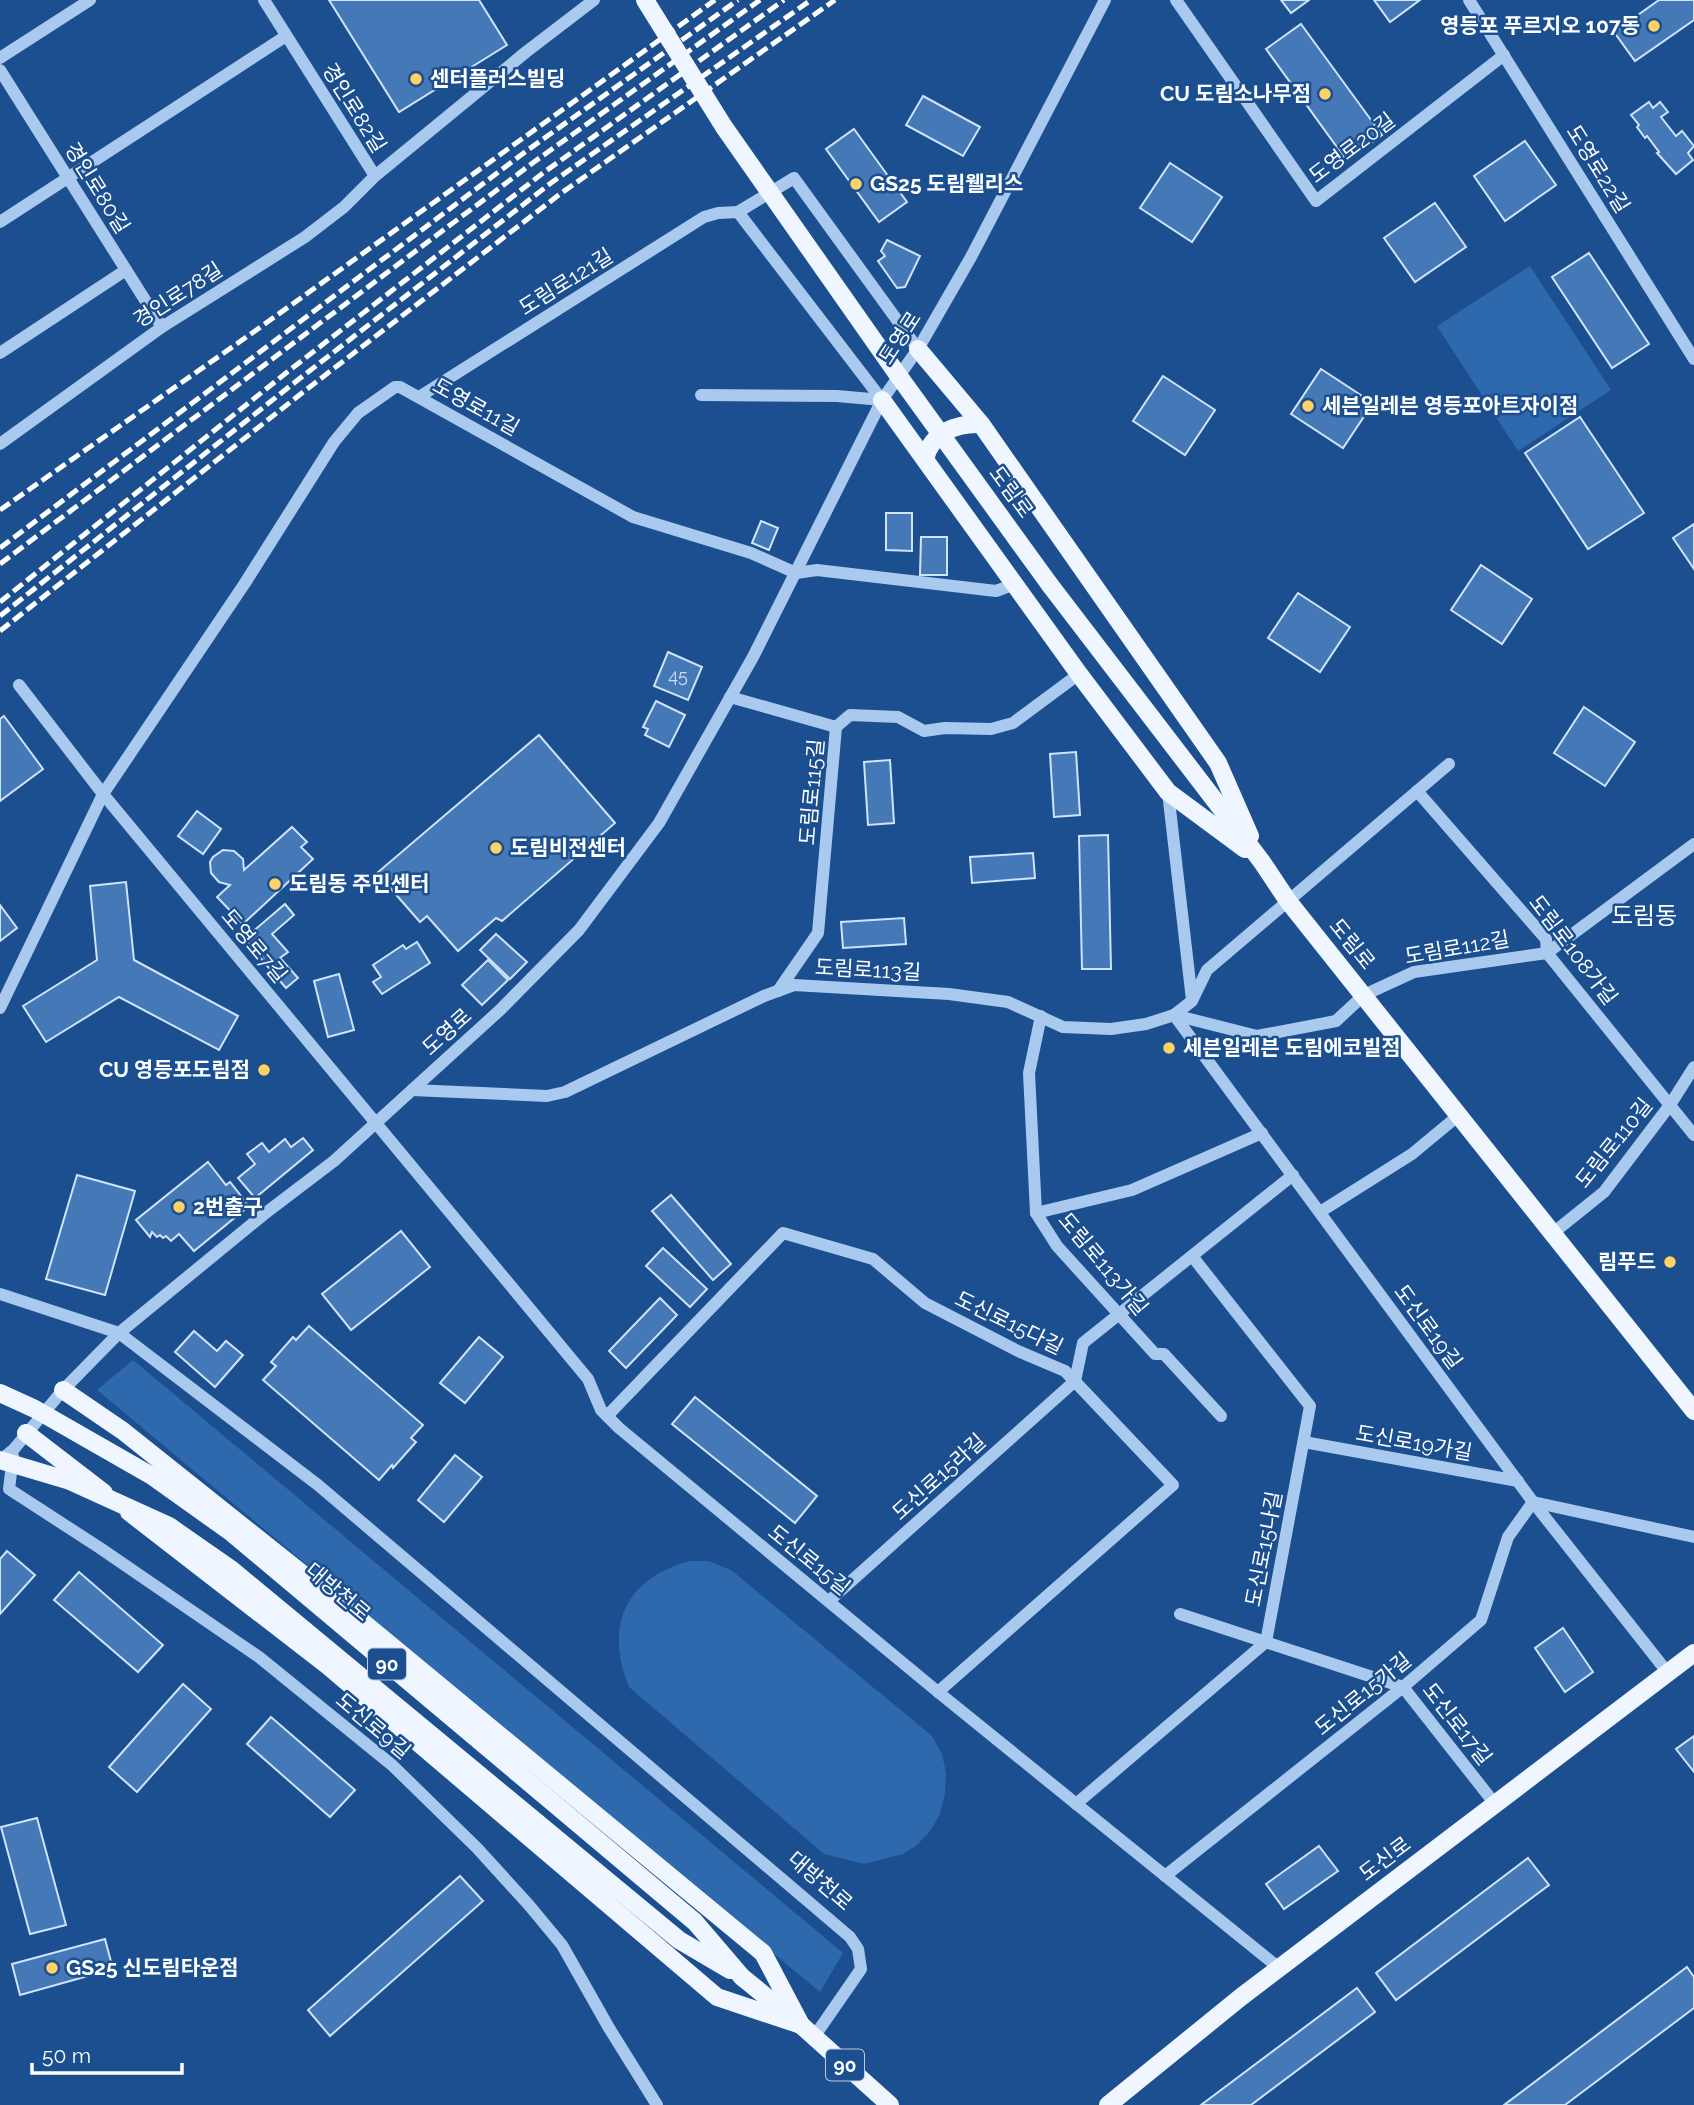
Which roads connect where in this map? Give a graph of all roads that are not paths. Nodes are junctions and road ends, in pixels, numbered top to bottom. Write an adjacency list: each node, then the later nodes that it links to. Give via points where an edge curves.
1 (90, 0): 10 (street)
2 (264, 0): 8 (street, 경인로82길)
3 (645, 0): 38 (main road, 도림로, bridge, via 724,127 898,376 1050,585)
4 (1105, 0): 18 (street, 도영로)
5 (1176, 0): 9 (street, 도영로20길, via 1316,201)
6 (1469, 0): 9 (street, 도영로22길)
7 (591, 1): 12 (street, 경인로82길)
8 (286, 36): 12 (street, 경인로82길); 13 (street)
9 (1504, 55): 20 (street, 도영로22길)
10 (0, 58)
11 (0, 70): 13 (street, 경인로80길)
12 (374, 176): 17 (street, 경인로78길, via 305,237)
13 (68, 178): 15 (street); 16 (street, 경인로80길)
14 (738, 212): 18 (street, via 794,178); 22 (street, 도림로121길, via 704,217); 23 (street)
15 (0, 222)
16 (126, 270): 17 (street, 경인로80길); 19 (street)
17 (162, 327): 25 (street, 경인로78길)
18 (918, 349): 23 (street, 도영로); 24 (main road)
19 (0, 352)
20 (1694, 359)
21 (701, 394): 23 (street)
22 (419, 397): 27 (street, 도영로11길, via 633,517 751,553); 36 (street, 도영로11길, via 395,387 358,413 334,442)
23 (882, 400): 26 (main road); 27 (street, 도영로)
24 (981, 424): 26 (main road, via 951,428 936,438); 38 (main road, via 1218,763)
25 (0, 444)
26 (925, 459): 28 (main road)
27 (796, 573): 28 (street, 도영로11길, via 817,570 996,592); 31 (street, 도영로)
28 (1015, 584): 29 (main road)
29 (1079, 674): 32 (street, 도림로115길, via 1013,723 991,729 945,727 924,732 898,717 850,715); 35 (main road)
30 (19, 685): 36 (street, 도영로7길)
31 (730, 697): 32 (street); 48 (street, 도영로, via 659,823 579,930)
32 (836, 727): 41 (street, 도림로115길, via 818,933)
33 (1448, 764): 34 (street)
34 (1417, 791): 39 (street); 40 (street, 도림로108가길, via 1546,939)
35 (1168, 792): 38 (main road); 43 (street)
36 (103, 794): 44 (street); 51 (street, 도영로7길)
37 (1694, 844): 40 (street, 도림로112길)
38 (1262, 862): 39 (main road, 도림로)
39 (1288, 901): 42 (main road, 도림로); 43 (street, 도림로113길, via 1207,970)
40 (1547, 953): 42 (street, 도림로112길, via 1414,972); 49 (street, 도림로108가길)
41 (778, 991): 46 (street, 도림로113길, via 794,985 949,995 1008,1002); 48 (street, 도림로113길, via 565,1092 547,1096)
42 (1364, 995): 45 (street, 도림로, via 1336,1021 1257,1037); 50 (main road, 도림로)
43 (1192, 1001): 45 (street, 도림로113길)
44 (0, 1008)
45 (1174, 1015): 46 (street, 도림로113길, via 1111,1029 1063,1027); 52 (street, 도신로19길)
46 (1041, 1016): 56 (street, 도림로113가길, via 1029,1073)
47 (1694, 1067): 49 (street, 도림로110길)
48 (412, 1090): 51 (street, 도영로)
49 (1670, 1105): 53 (street, 도림로108가길); 57 (street, 도림로110길, via 1604,1192)
50 (1459, 1115): 55 (street, via 1412,1154); 57 (main road, 도림로)
51 (376, 1123): 61 (street, 도영로); 66 (street, 도신로15길, via 588,1380)
52 (1262, 1133): 54 (street, 도신로19길); 56 (street, via 1132,1190)
53 (1694, 1135)
54 (1293, 1175): 55 (street, 도신로19길); 58 (street)
55 (1320, 1212): 71 (street, 도신로19길)
56 (1036, 1213): 60 (street, 도림로113가길, via 1057,1246)
57 (1553, 1233): 65 (main road, 도림로)
58 (1192, 1255): 60 (street); 69 (street, 도신로15나길, via 1310,1406)
59 (0, 1294): 61 (street)
60 (1119, 1314): 62 (street, via 1083,1343); 67 (street, 도림로113가길, via 1155,1354 1164,1353)
61 (119, 1333): 63 (street, 도영로); 86 (street, 대방천로, via 318,1485 850,1937 858,1949 861,1969)
62 (1075, 1381): 66 (street, 도신로15다길, via 1066,1371 925,1303 873,1259 783,1233); 74 (street, 도신로15라길); 80 (street, 도신로15다길, via 1173,1485)
63 (63, 1390): 68 (street, 도영로); 86 (main road, via 123,1431 359,1619 763,1953)
64 (0, 1393): 85 (main road, 대방천로 / 90, bridge, via 152,1476 232,1534 695,1922)
65 (1694, 1411)
66 (607, 1416): 74 (street, 도신로15길)
67 (1221, 1416)
68 (26, 1433): 70 (street, 도영로); 86 (main road, via 328,1666 717,1997)
69 (1304, 1442): 71 (street, 도신로19가길); 76 (street, 도신로15나길)
70 (4, 1457): 85 (main road, 대방천로 / 90, bridge, via 169,1526 222,1563 679,1940); 87 (street, 도신로9길, via 9,1489 259,1657 392,1765 477,1848 562,1945)
71 (1518, 1481): 72 (street, 도신로19길)
72 (1533, 1502): 73 (street); 78 (street, 도신로19길); 79 (street, 도신로15가길, via 1508,1537 1481,1620)
73 (1694, 1537)
74 (829, 1601): 80 (street, 도신로15길)
75 (1180, 1614): 76 (street, 도신로17길)
76 (1266, 1642): 79 (street, 도신로17길); 81 (street)
77 (1694, 1653): 78 (main road, 도신로)
78 (1668, 1673): 82 (main road, 도신로)
79 (1403, 1687): 82 (street, 도신로17길); 83 (street, 도신로15가길)
80 (938, 1692): 81 (street, 도신로15길)
81 (1076, 1804): 83 (street, 도신로15길)
82 (1496, 1804): 84 (main road, 도신로)
83 (1165, 1876): 84 (street, 도신로15길)
84 (1279, 1968): 89 (main road, 도신로)
85 (742, 1977): 86 (main road, 대방천로 / 90)
86 (807, 2031): 88 (main road, 대방천로 / 90)
87 (657, 2105)
88 (890, 2105)
89 (1108, 2105)

